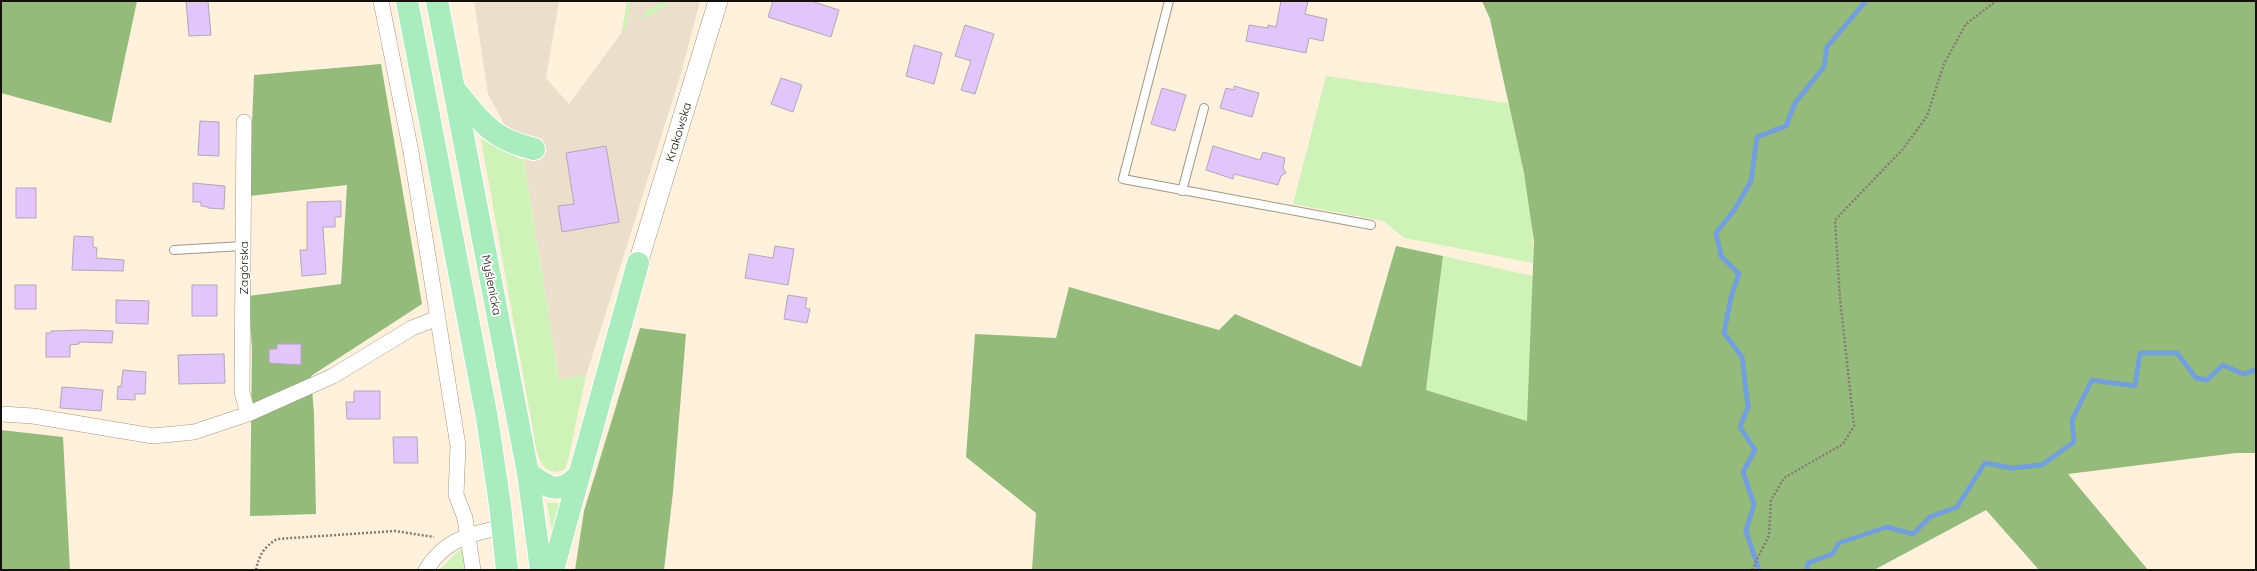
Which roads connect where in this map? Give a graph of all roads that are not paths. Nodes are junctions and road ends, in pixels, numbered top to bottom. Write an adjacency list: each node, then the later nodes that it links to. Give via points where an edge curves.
1 (381, 1): 15 (street, via 411,152)
2 (408, 1): 20 (highway, via 480,378)
3 (437, 1): 6 (highway, Myślenicka)
4 (718, 1): 14 (street, Krakowska)
5 (1169, 1): 10 (lane, via 1123,179)
6 (454, 88): 9 (highway, via 484,125 519,145); 18 (highway, Myślenicka)
7 (1204, 108): 10 (lane)
8 (244, 122): 12 (street, Zagórska)
9 (534, 149)
10 (1182, 191): 11 (lane)
11 (1371, 226)
12 (243, 246): 13 (lane); 17 (street, Zagórska, via 242,392)
13 (174, 250)
14 (638, 263): 19 (highway)
15 (438, 318): 17 (street, via 412,328 333,376); 21 (street, via 458,446 456,495)
16 (1, 414): 17 (street, via 33,416 153,436 194,432)
17 (248, 414)
18 (528, 473): 19 (highway, via 544,484 558,488 570,484); 25 (highway, Myślenicka)
19 (578, 476): 26 (highway)
20 (503, 527): 21 (street); 24 (highway)
21 (462, 537): 22 (street); 23 (street)
22 (426, 570)
23 (473, 570)
24 (507, 570)
25 (541, 570)
26 (553, 570)

